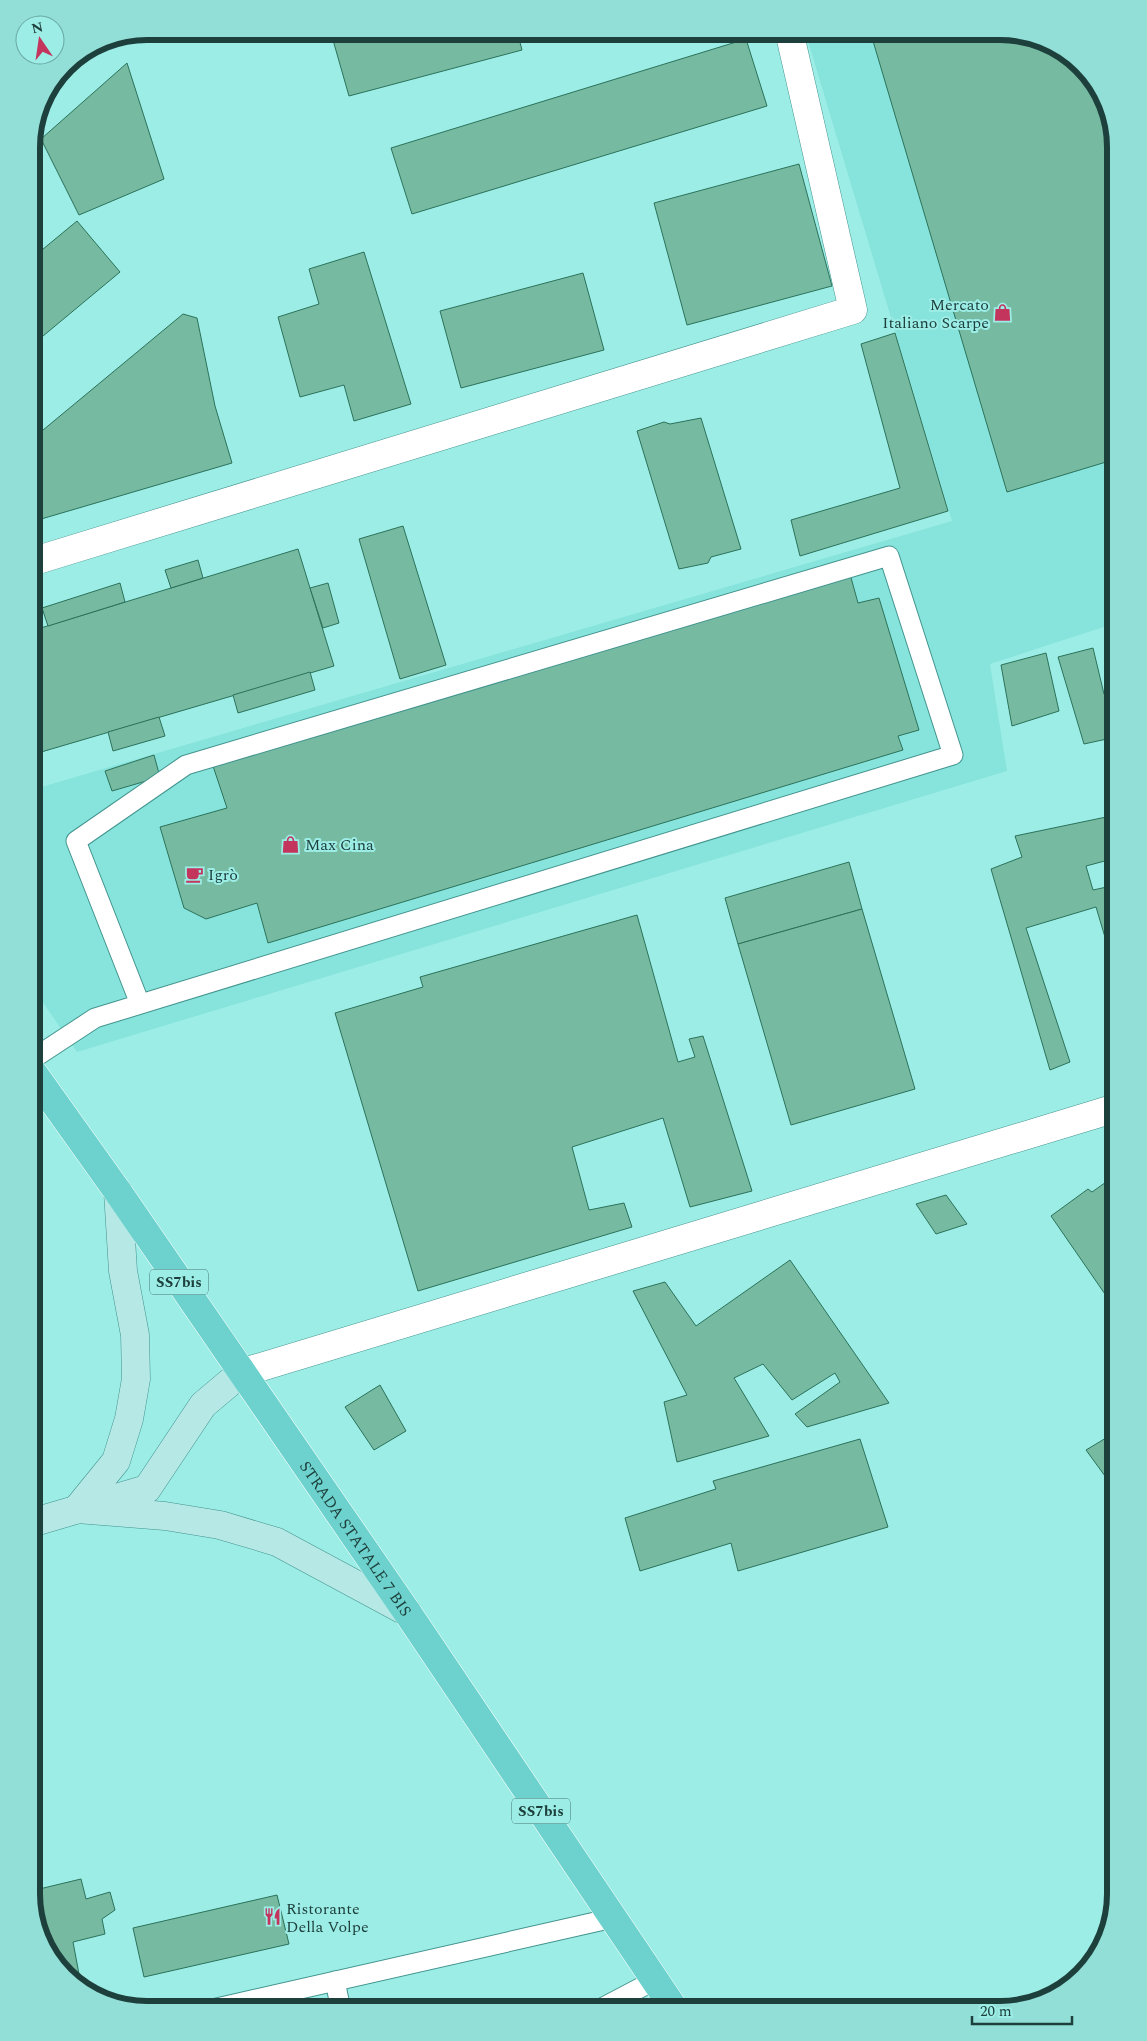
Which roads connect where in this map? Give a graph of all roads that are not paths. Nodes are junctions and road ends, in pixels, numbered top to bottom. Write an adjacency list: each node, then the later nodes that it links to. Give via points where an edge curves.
1 (792, 40): 2 (street, via 854,310)
2 (40, 559)
3 (140, 1004): 3 (lane, via 952,756 889,556 186,765 76,841); 4 (lane, via 95,1018)
4 (40, 1054)
5 (40, 1083): 7 (main road, STRADA STATALE 7 BIS / SS7bis)
6 (1107, 1111): 8 (street)
7 (118, 1192): 8 (main road, STRADA STATALE 7 BIS / SS7bis); 9 (street, via 123,1271 135,1335 136,1379 129,1419 116,1461)
8 (241, 1373): 9 (street, via 203,1405 147,1489); 11 (main road, STRADA STATALE 7 BIS / SS7bis)
9 (77, 1509): 10 (street); 11 (street, via 165,1516 220,1525 277,1542)
10 (40, 1520)
11 (407, 1612): 12 (main road, STRADA STATALE 7 BIS / SS7bis)
12 (614, 1918): 13 (main road, STRADA STATALE 7 BIS / SS7bis); 14 (lane)
13 (655, 1980): 17 (lane); 18 (main road, STRADA STATALE 7 BIS / SS7bis)
14 (335, 1981): 15 (lane); 16 (lane)
15 (247, 2001)
16 (339, 2001)
17 (615, 2001)
18 (669, 2001)

